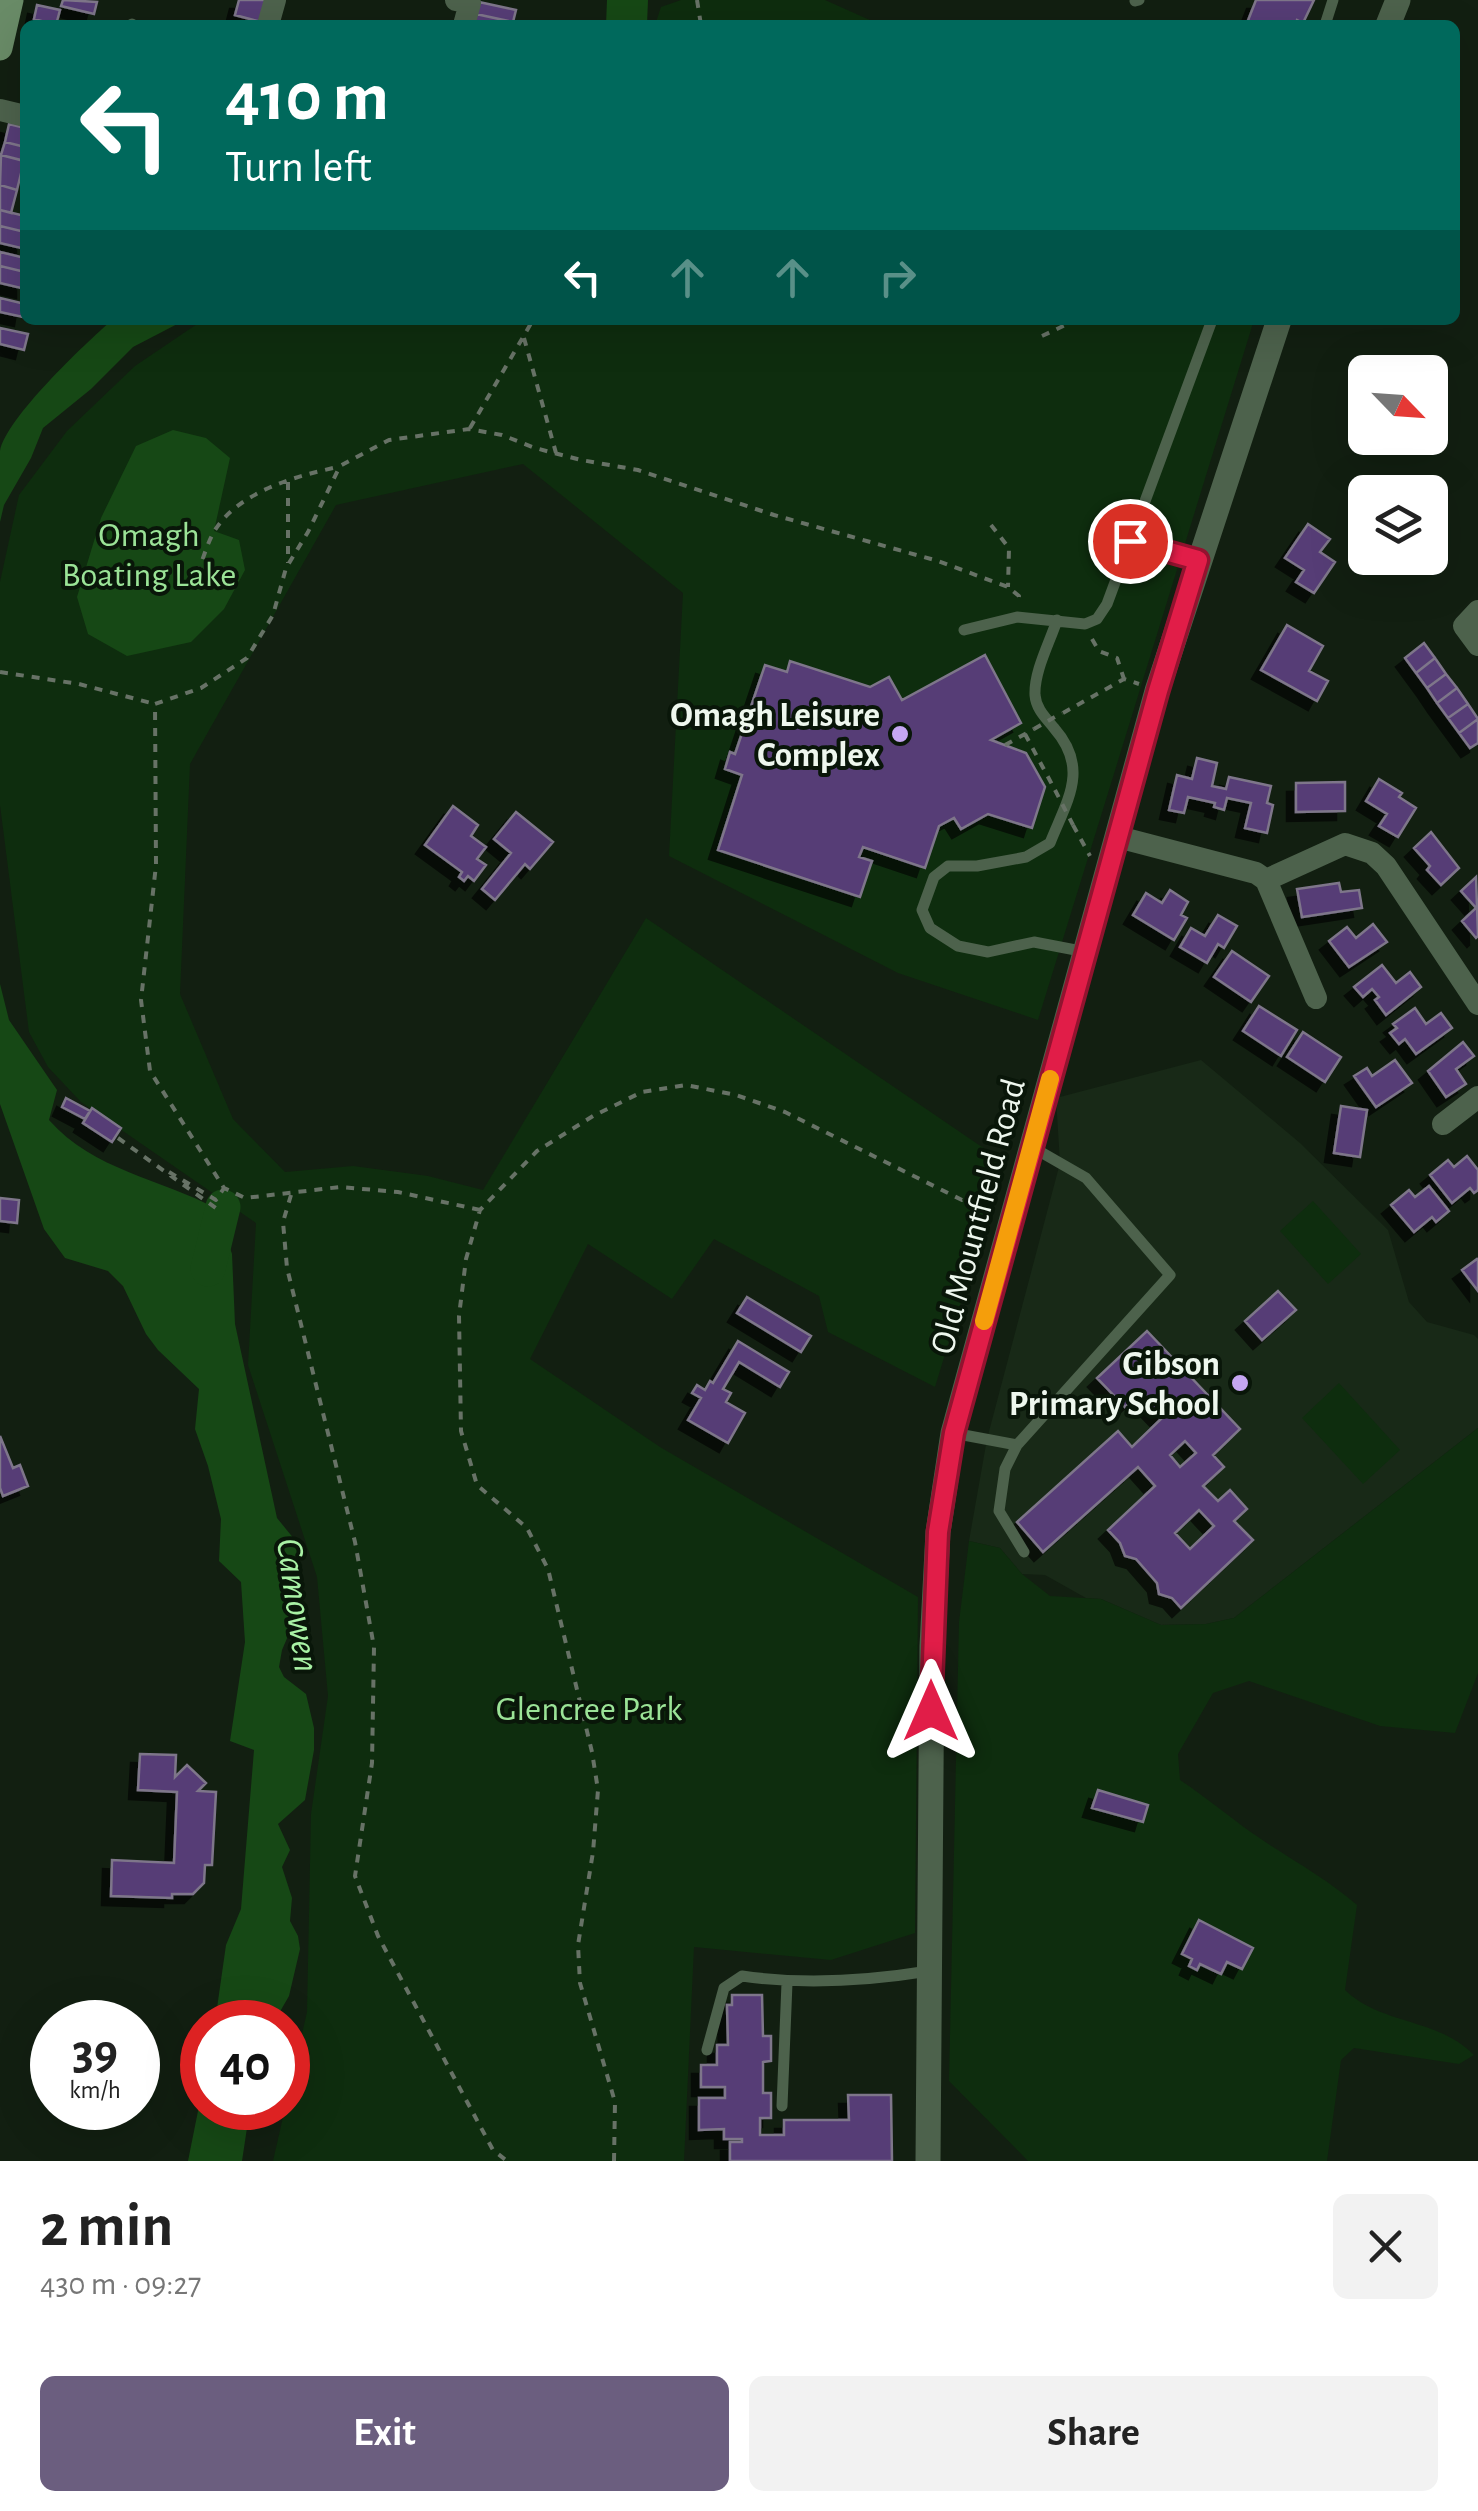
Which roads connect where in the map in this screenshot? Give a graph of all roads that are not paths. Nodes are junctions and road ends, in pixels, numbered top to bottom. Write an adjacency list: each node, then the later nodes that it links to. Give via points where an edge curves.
1 (11, 0): 2 (main road)
2 (0, 48)
3 (1210, 325): 5 (lane)
4 (1277, 325): 6 (street, Old Mountfield Road)
5 (1130, 541): 6 (lane); 8 (lane, via 1097,619)
6 (1198, 560): 11 (street, Old Mountfield Road)
7 (1478, 611): 10 (street, via 1464,626)
8 (1057, 620): 9 (lane, via 1017,617); 13 (lane, via 1035,694 1074,764 1075,778 1050,843 1026,857 948,866 934,876 922,910 930,928 958,946 988,952 1034,942)
9 (964, 630)
10 (1478, 646)
11 (1118, 837): 12 (street); 13 (street, Old Mountfield Road)
12 (1266, 880): 14 (street); 15 (street, via 1345,844 1372,854)
13 (1086, 952): 18 (street, Old Mountfield Road)
14 (1316, 998)
15 (1478, 1004)
16 (1478, 1097): 17 (street)
17 (1442, 1124)
18 (1032, 1147): 19 (street, Old Mountfield Road); 20 (lane, via 1086,1178 1170,1275)
19 (954, 1433): 20 (lane); 22 (street, Old Mountfield Road, via 938,1532 932,1646)
20 (1018, 1446): 21 (lane, via 998,1511)
21 (1024, 1552)
22 (930, 1971): 23 (lane); 26 (street, Old Mountfield Road)
23 (787, 1982): 24 (lane, via 742,1976 724,1988); 25 (lane)
24 (708, 2050)
25 (782, 2106)
26 (928, 2161)

